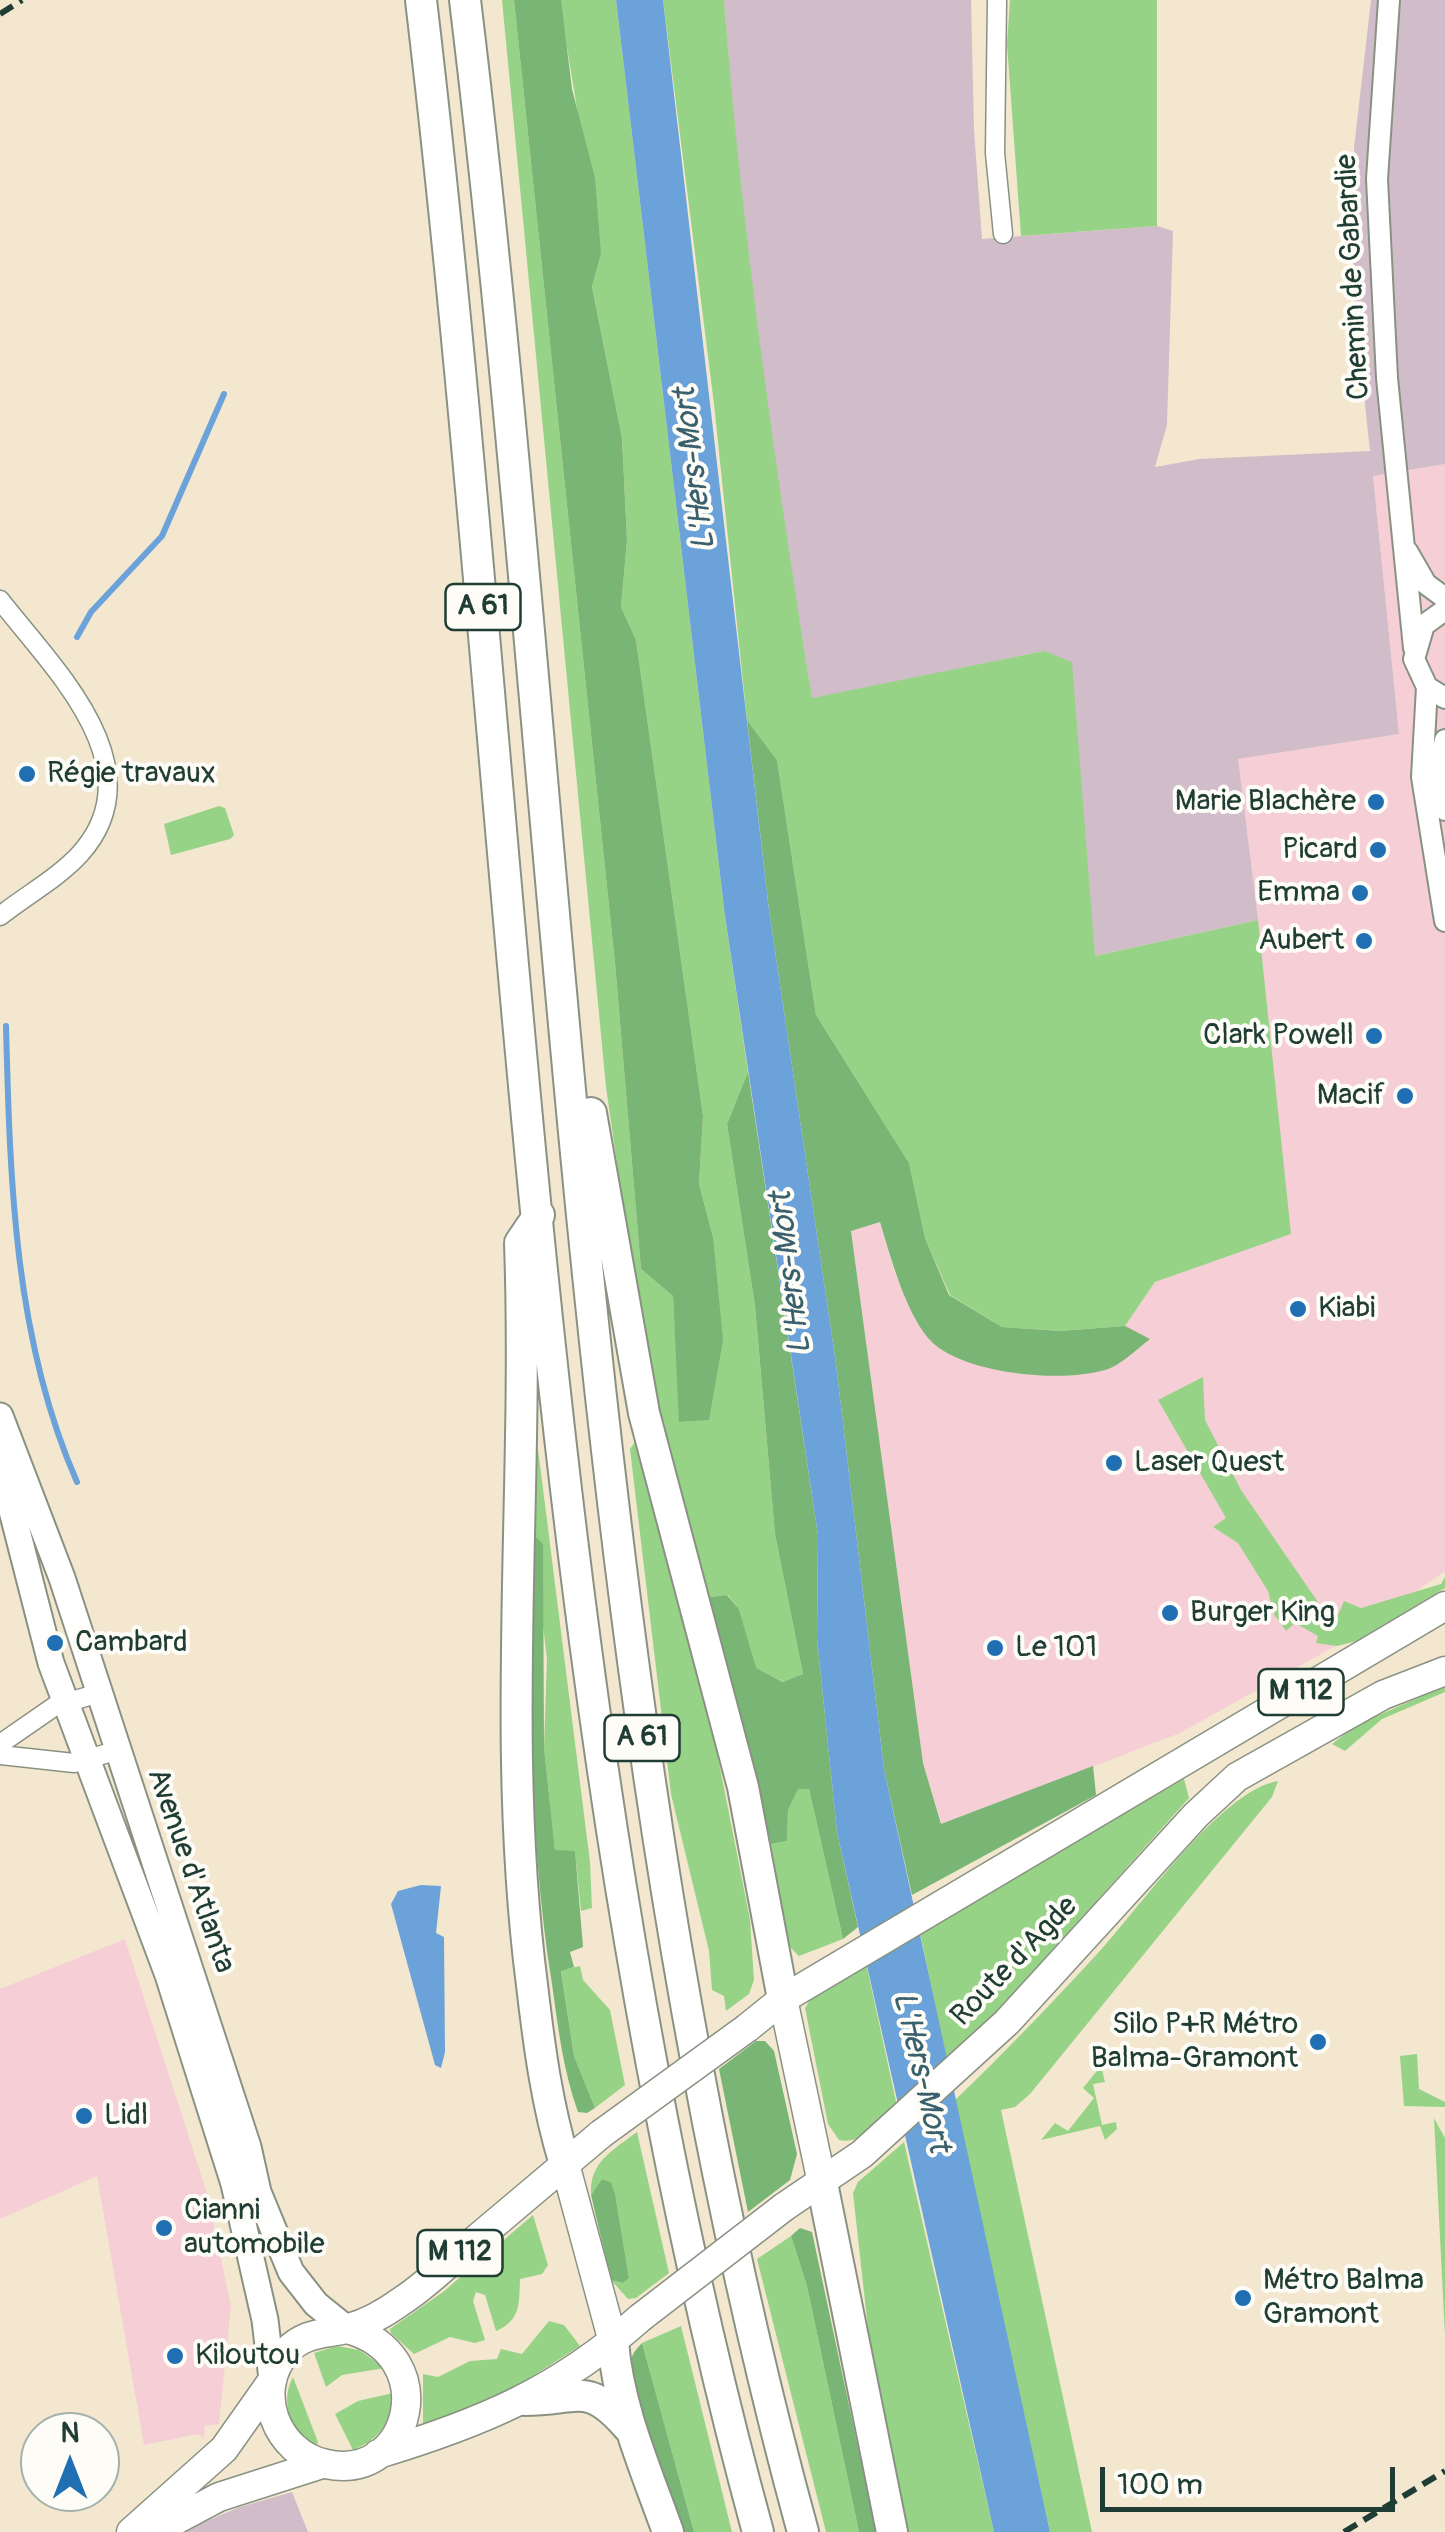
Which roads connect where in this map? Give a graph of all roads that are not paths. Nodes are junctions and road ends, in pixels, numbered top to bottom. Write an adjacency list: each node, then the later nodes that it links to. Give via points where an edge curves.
1 (421, 0): 17 (highway, A 61)
2 (465, 0): 16 (highway, A 61)
3 (998, 0): 5 (street, via 996,154)
4 (1389, 0): 6 (street, Chemin de Gabardie, via 1378,179 1387,378)
5 (1003, 234)
6 (1407, 551): 7 (street, Chemin de Gabardie, via 1426,584); 10 (street, Chemin de Gabardie)
7 (1445, 598)
8 (0, 600): 14 (street, via 92,720 108,777 103,814 80,854)
9 (1445, 610): 10 (street, via 1424,625)
10 (1414, 648): 11 (street, Chemin de Gabardie, via 1416,670)
11 (1436, 692): 15 (street, via 1422,776)
12 (1445, 740): 13 (street)
13 (1445, 810)
14 (0, 916)
15 (1445, 922)
16 (558, 932): 28 (highway, via 644,1413 743,1787); 42 (highway, A 61, via 606,1452 660,1869 719,2193)
17 (539, 1215): 29 (highway, via 520,1242 524,1446 516,1776 523,1921); 41 (highway, A 61, via 574,1546 626,1924 685,2239)
18 (0, 1416): 22 (main road, Avenue d'Atlanta)
19 (0, 1464): 23 (main road, Avenue d'Atlanta)
20 (1445, 1606): 28 (main road, M 112)
21 (1445, 1671): 30 (main road, Route d'Agde / M 112, via 1383,1695 1237,1776 1007,2022)
22 (99, 1693): 23 (street); 25 (main road, Avenue d'Atlanta)
23 (66, 1702): 24 (street); 27 (main road, Avenue d'Atlanta)
24 (0, 1744)
25 (115, 1751): 27 (street); 31 (main road, Avenue d'Atlanta, via 258,2192 301,2289)
26 (0, 1755): 27 (street)
27 (87, 1762): 33 (main road, Avenue d'Atlanta, via 168,1975 234,2184)
28 (783, 1998): 29 (main road, M 112, bridge); 30 (main road)
29 (565, 2164): 31 (main road, M 112, via 404,2300); 32 (main road)
30 (822, 2183): 32 (main road, Route d'Agde / M 112, bridge); 43 (highway)
31 (347, 2329): 33 (main road, via 296,2343); 36 (main road, via 378,2341 406,2382 399,2431)
32 (613, 2342): 34 (main road, Route d'Agde / M 112); 35 (highway)
33 (272, 2379): 37 (main road, via 276,2425 294,2450); 38 (main road, via 224,2449)
34 (526, 2400): 35 (highway, via 588,2394 610,2406); 36 (main road, Route d'Agde / M 112)
35 (632, 2432): 40 (highway)
36 (376, 2455): 37 (main road, via 348,2465)
37 (322, 2464): 39 (main road, via 219,2496)
38 (131, 2532)
39 (153, 2532)
40 (668, 2532)
41 (758, 2532)
42 (802, 2532)
43 (892, 2532)

